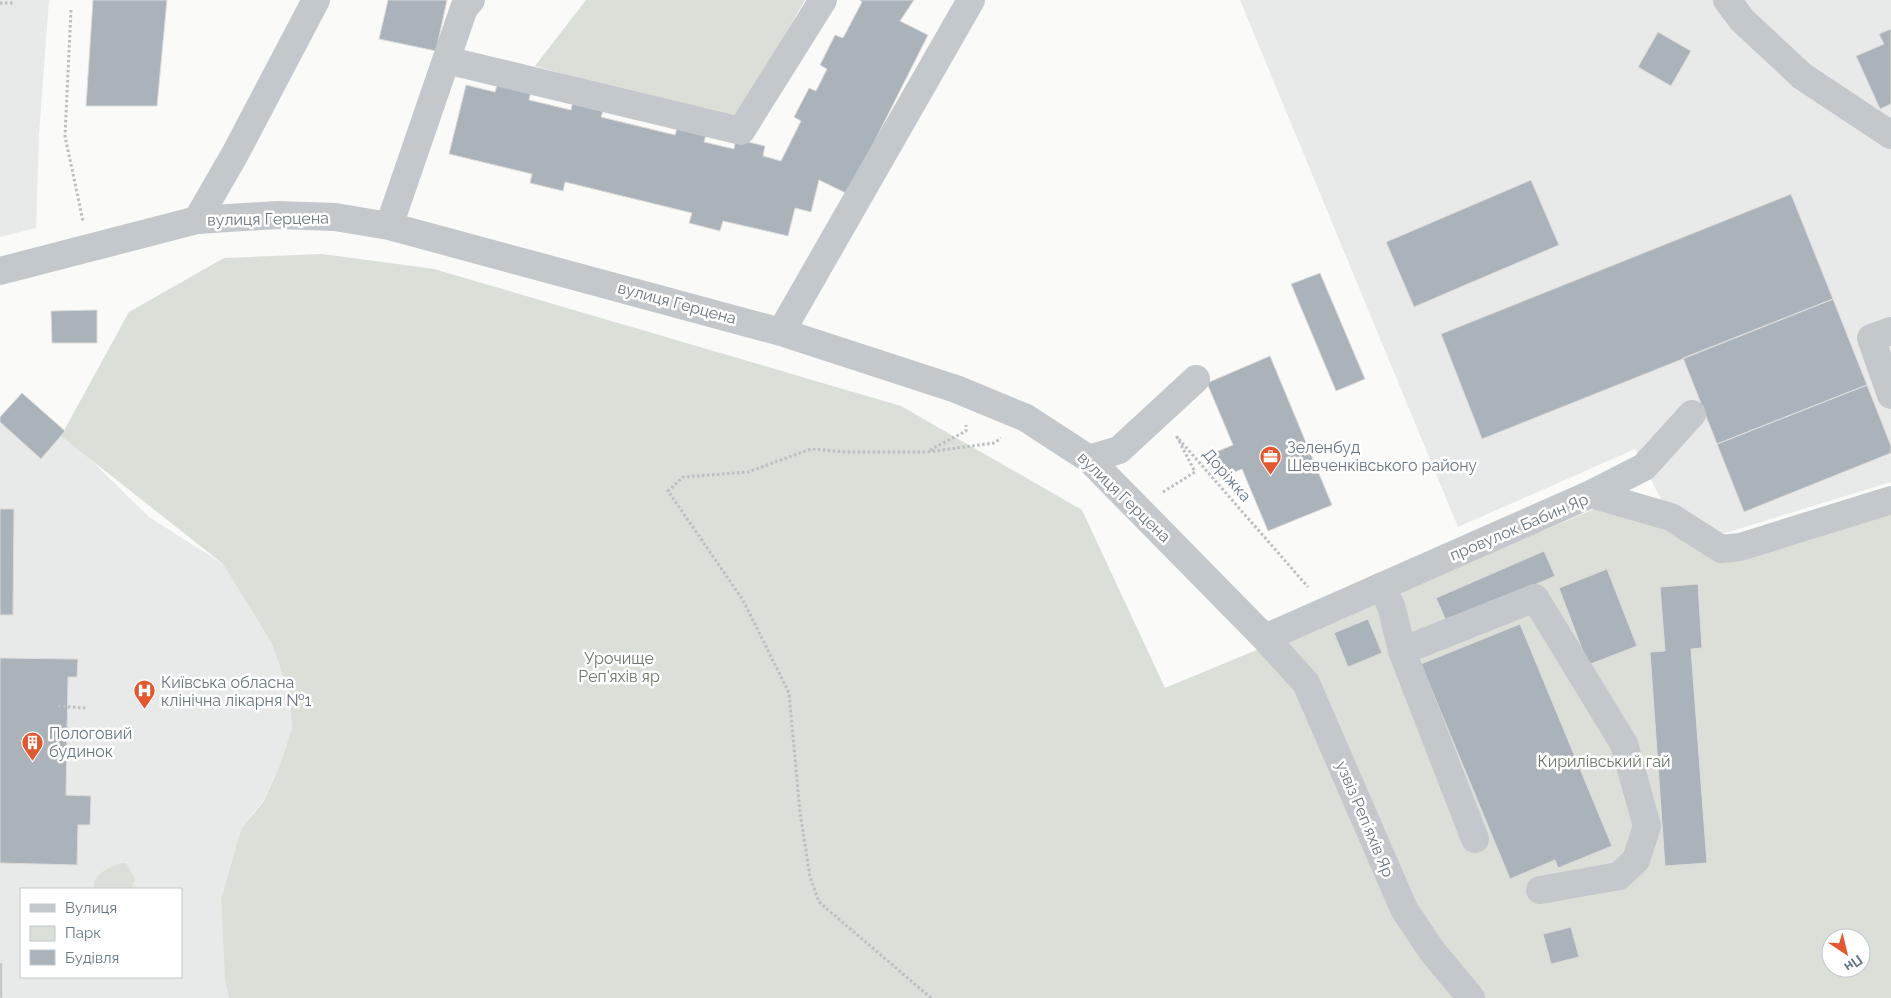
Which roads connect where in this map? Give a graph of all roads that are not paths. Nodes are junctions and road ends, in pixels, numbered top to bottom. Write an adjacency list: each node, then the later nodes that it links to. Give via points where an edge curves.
1 (316, 0): 8 (street, via 240,146)
2 (471, 0): 6 (street, via 464,8)
3 (823, 0): 6 (street, via 741,131)
4 (971, 0): 12 (street)
5 (1727, 0): 7 (street, via 1742,20 1802,76)
6 (446, 60): 9 (street)
7 (1891, 135)
8 (197, 220): 9 (street, вулиця Герцена, via 277,215 335,217); 10 (street, вулиця Герцена)
9 (389, 226): 12 (street, вулиця Герцена)
10 (0, 271)
11 (1891, 331): 14 (street, via 1870,338)
12 (781, 332): 16 (street, вулиця Герцена, via 969,395 1026,418)
13 (1196, 379): 16 (street, via 1119,450)
14 (1891, 395)
15 (1692, 414): 17 (street, via 1644,467)
16 (1089, 459): 20 (street, вулиця Герцена)
17 (1591, 494): 18 (street, провулок Бабин Яр, via 1671,517 1721,549 1740,547); 19 (street, провулок Бабин Яр)
18 (1891, 500)
19 (1382, 586): 20 (street, провулок Бабин Яр); 21 (street, via 1392,609)
20 (1265, 638): 24 (street, узвіз Репʼяхів Яр, via 1306,682 1404,909 1432,951)
21 (1402, 651): 22 (street); 23 (street, via 1535,598 1624,744 1647,826 1636,860 1619,876)
22 (1476, 839)
23 (1540, 890)
24 (1471, 998)

